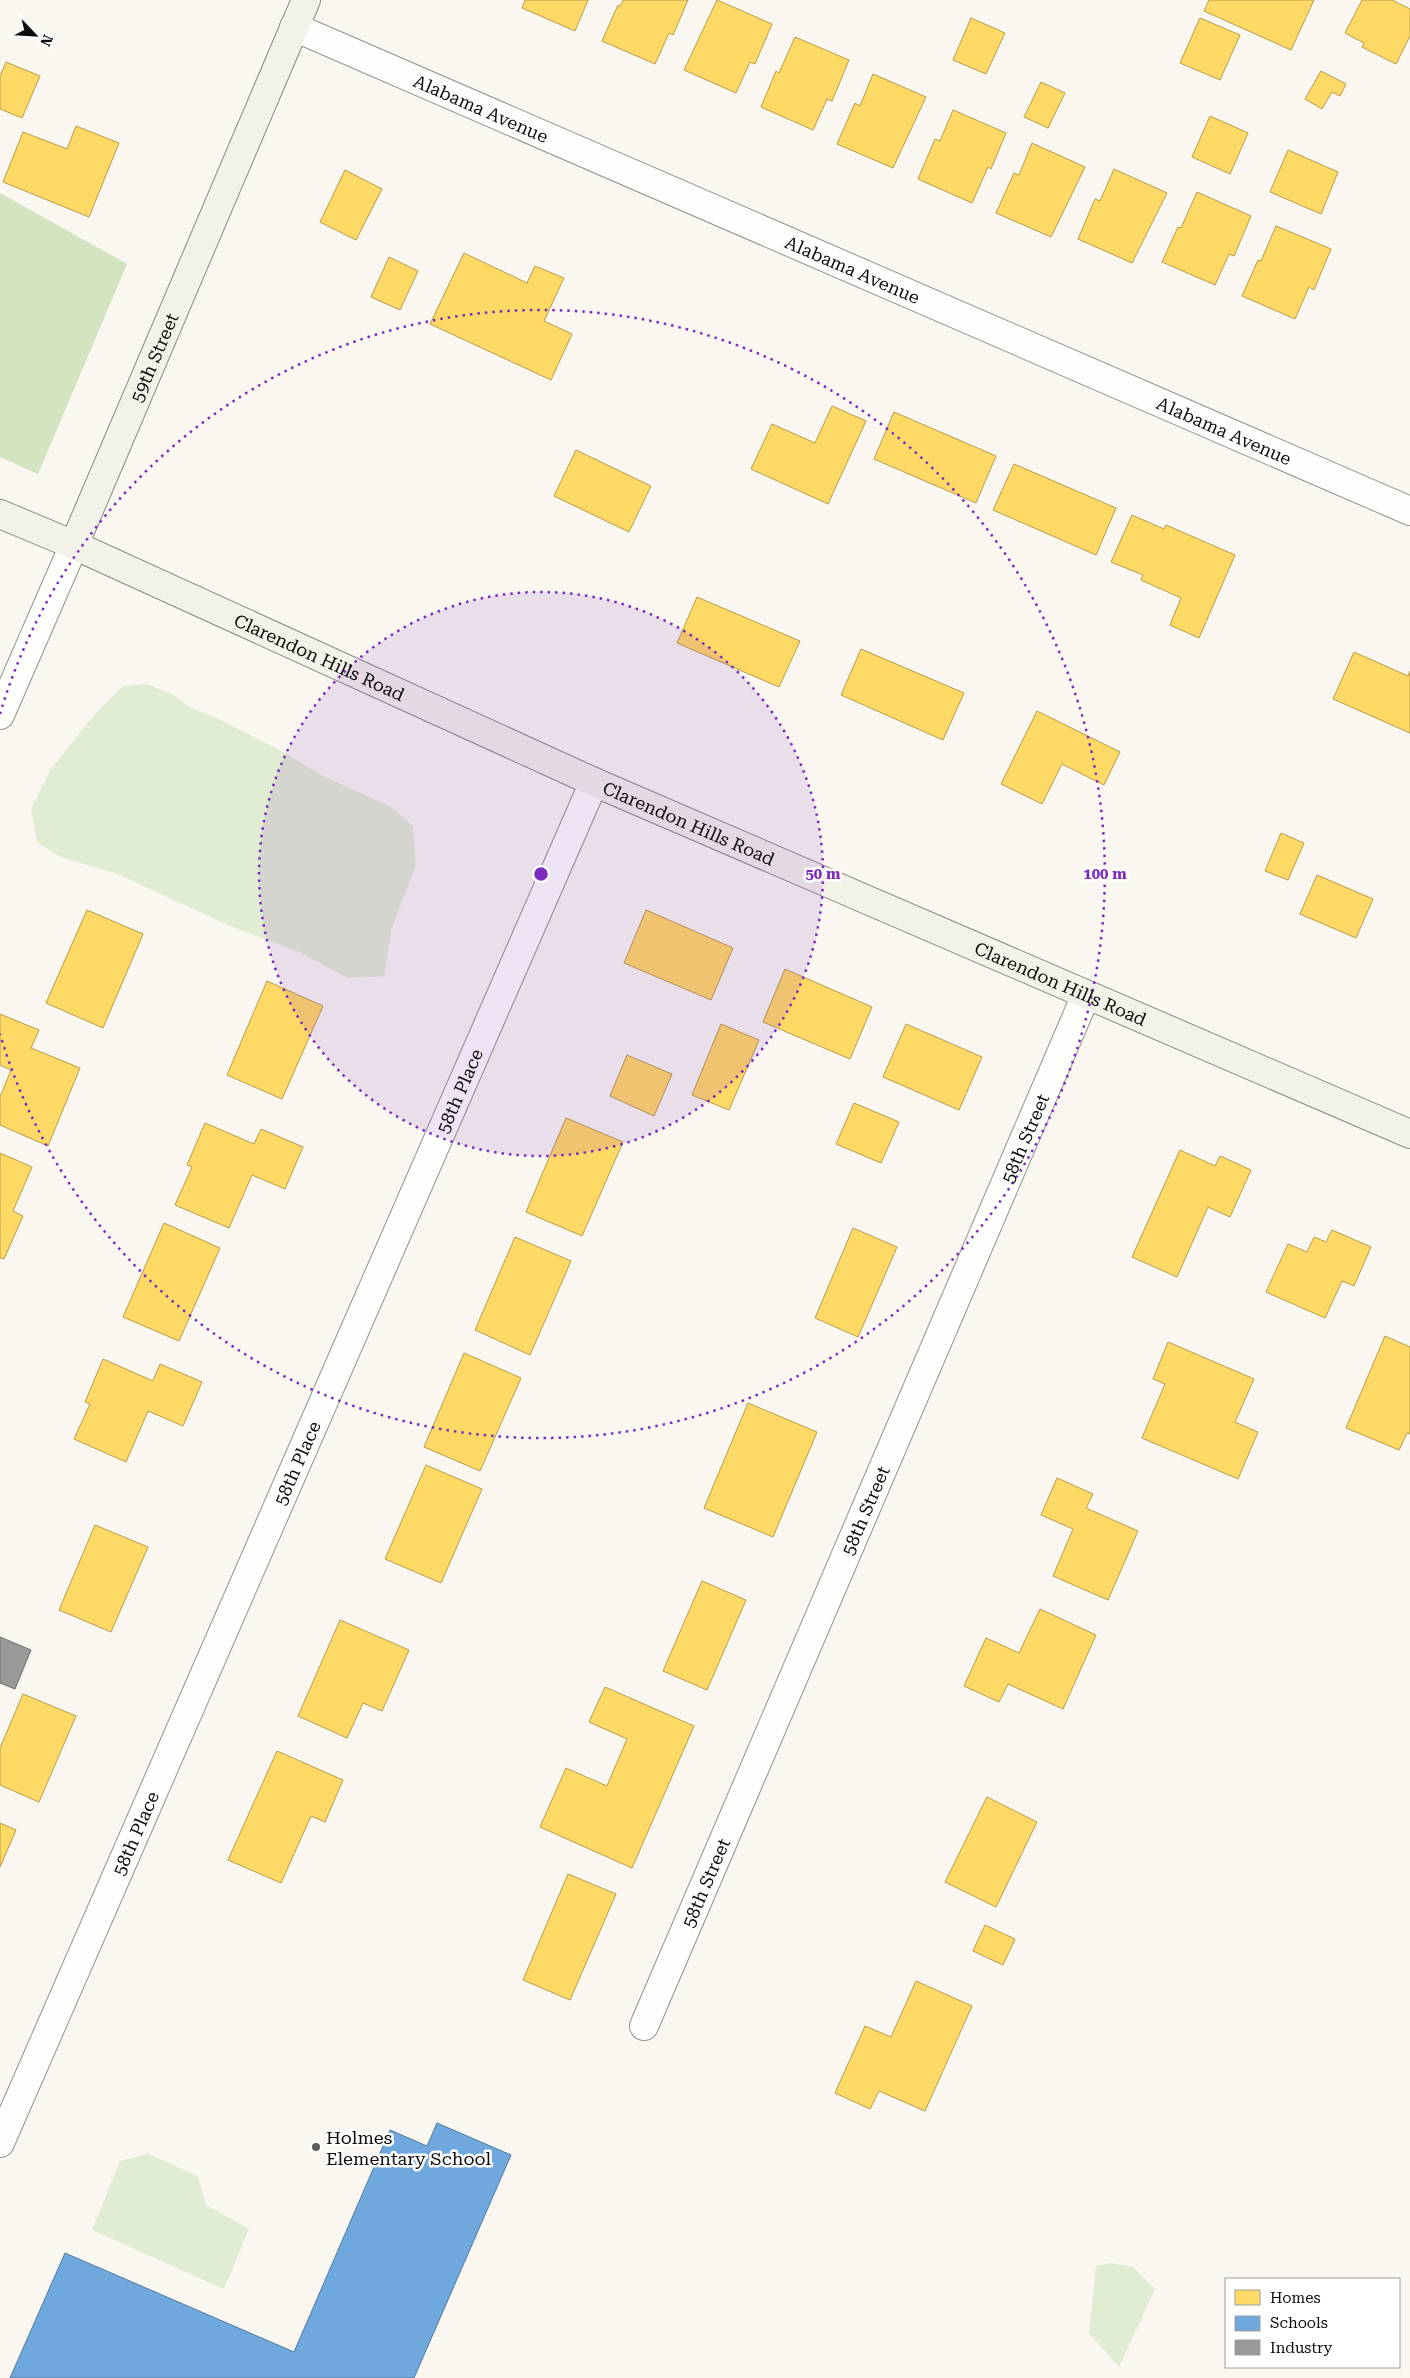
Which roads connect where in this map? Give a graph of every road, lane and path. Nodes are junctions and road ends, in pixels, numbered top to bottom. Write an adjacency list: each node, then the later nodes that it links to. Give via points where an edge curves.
1 (306, 0): 2 (street, 59th Street)
2 (294, 28): 3 (street, Alabama Avenue); 5 (street, 59th Street)
3 (1410, 511)
4 (0, 514): 5 (street, Clarendon Hills Road)
5 (74, 545): 6 (street, 59th Street); 7 (street, Clarendon Hills Road)
6 (0, 715)
7 (594, 782): 8 (street, Clarendon Hills Road); 11 (street, 58th Place)
8 (1086, 995): 9 (street, Clarendon Hills Road); 10 (street, 58th Street)
9 (1410, 1134)
10 (644, 2026)
11 (0, 2143)

